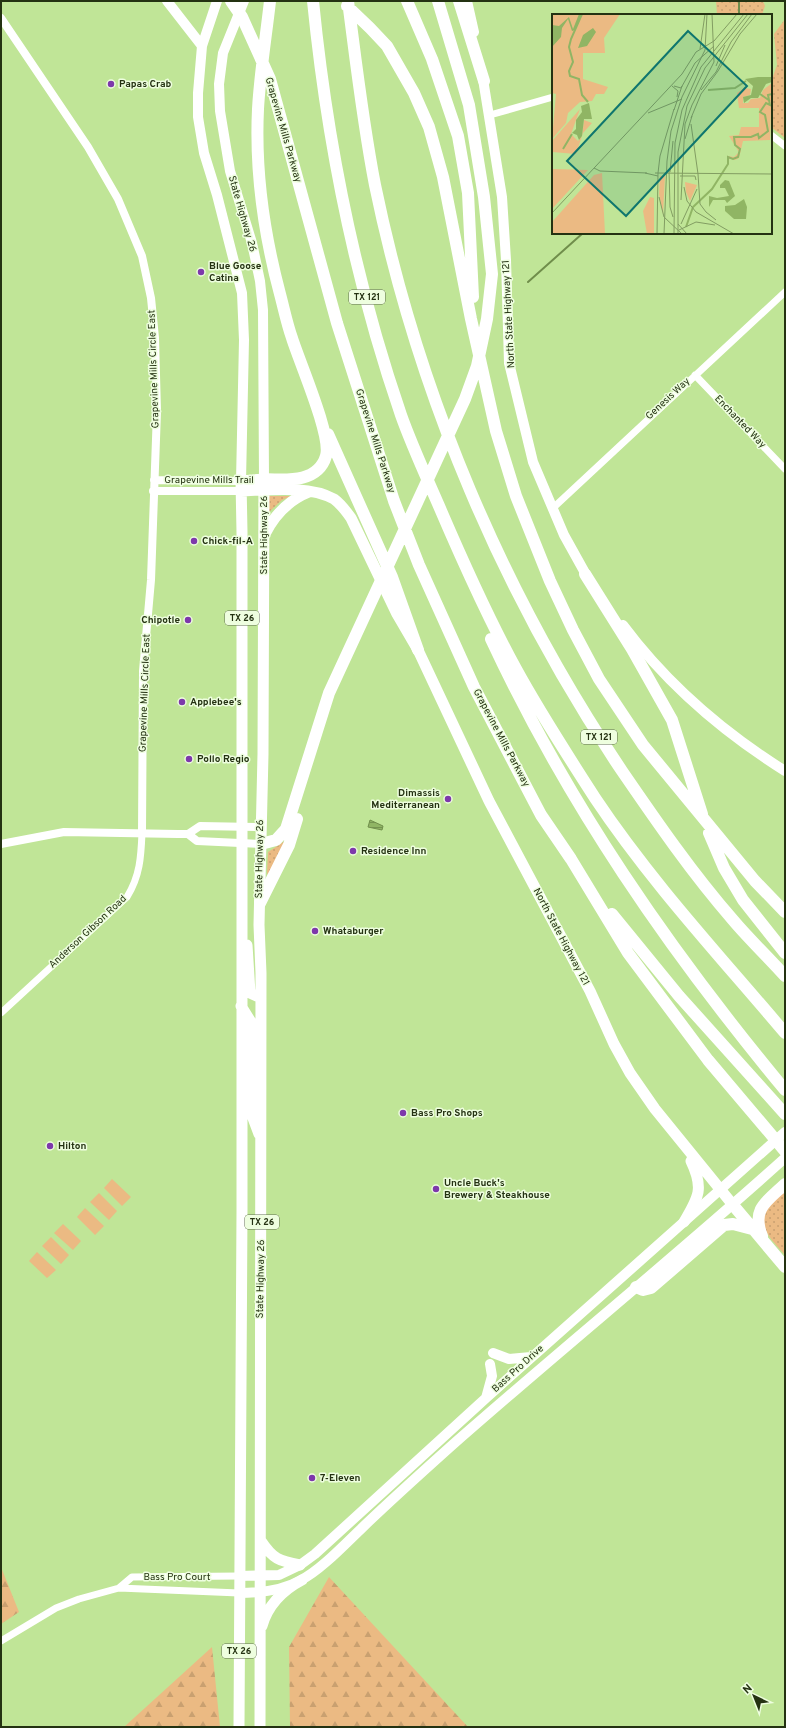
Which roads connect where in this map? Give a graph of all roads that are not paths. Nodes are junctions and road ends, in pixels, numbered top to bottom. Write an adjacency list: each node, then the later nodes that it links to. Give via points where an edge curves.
1 (167, 1): 14 (main road)
2 (218, 1): 14 (main road)
3 (231, 1): 44 (highway, Grapevine Mills Parkway, via 242,17 270,79 337,323 394,501 474,687 541,816)
4 (244, 1): 26 (main road, State Highway 26 / TX 26, via 223,53 219,84 220,111 230,171 252,244 260,281 263,310)
5 (270, 1): 23 (highway, via 258,108 262,206 274,274 291,336)
6 (313, 1): 33 (highway, TX 121, via 322,86 338,180 354,253 379,343 416,454)
7 (342, 1): 21 (highway, via 387,46 414,92 429,127 443,177)
8 (348, 1): 49 (highway, TX 121, via 368,144 384,225 430,384 460,467 491,538 536,630 573,696 604,744 658,824 715,899)
9 (406, 1): 21 (highway, via 432,59 458,136 468,193)
10 (438, 1): 35 (highway, via 469,105 484,197 492,274 487,319 477,366 466,399 329,692)
11 (459, 1): 15 (highway)
12 (466, 1): 15 (main road, North State Highway 121)
13 (1, 18): 25 (street, Grapevine Mills Circle East, via 104,174 130,223 142,256 151,298 155,338 157,410)
14 (202, 46): 27 (main road, State Highway 26 / TX 26, via 198,93 200,131 239,276 243,306)
15 (484, 82): 17 (main road, North State Highway 121)
16 (552, 97): 17 (street)
17 (490, 115): 30 (main road, North State Highway 121, via 502,197 509,363 533,462)
18 (772, 136): 19 (street)
19 (785, 146)
20 (785, 292): 22 (street, Genesis Way)
21 (474, 330): 46 (highway, via 496,431 516,496 550,581 599,679 666,775)
22 (695, 374): 24 (street, Enchanted Way); 30 (street, Genesis Way)
23 (322, 423): 26 (highway, via 327,448 324,461 316,472 299,479); 34 (highway, via 392,577)
24 (785, 469)
25 (154, 480): 27 (street, Grapevine Mills Trail); 28 (street, Grapevine Mills Circle East)
26 (264, 485): 27 (main road, Grapevine Mills Trail); 29 (main road, Grapevine Mills Trail); 31 (main road, State Highway 26 / TX 26)
27 (241, 486): 28 (street, Grapevine Mills Trail); 37 (main road, State Highway 26 / TX 26)
28 (153, 491): 39 (street, Grapevine Mills Circle East, via 151,584 143,671)
29 (312, 491): 31 (main road, via 299,496 280,511); 34 (main road, North State Highway 121, via 335,500 351,518 397,614)
30 (553, 508): 32 (main road, North State Highway 121)
31 (264, 537): 38 (main road, State Highway 26 / TX 26, via 264,746)
32 (585, 574): 36 (main road, North State Highway 121, via 650,658 692,700 745,745); 48 (highway, via 672,720 704,821 724,868 743,900)
33 (480, 599): 53 (highway, TX 121, via 530,694 600,804 650,874); 54 (highway, via 491,638 518,695 572,794 625,879 684,964 734,1030)
34 (418, 650): 58 (main road, North State Highway 121, via 489,801 590,991 614,1044 630,1073)
35 (307, 765): 43 (highway, via 286,830 276,840); 45 (highway, via 293,834)
36 (785, 771)
37 (241, 827): 38 (street); 40 (street, via 200,826); 41 (main road, State Highway 26 / TX 26)
38 (260, 827): 43 (main road, State Highway 26 / TX 26)
39 (142, 833): 40 (street); 42 (street, via 64,832); 52 (street, Anderson Gibson Road, via 140,865 135,883 127,897)
40 (188, 834): 41 (street, via 197,840)
41 (241, 843): 43 (street); 47 (main road, State Highway 26 / TX 26)
42 (1, 844)
43 (261, 844): 45 (main road, State Highway 26 / TX 26)
44 (571, 859): 55 (highway, via 627,934 679,996); 59 (highway, via 628,953 708,1060)
45 (260, 903): 50 (main road, State Highway 26 / TX 26)
46 (785, 912)
47 (241, 928): 50 (main road, via 247,942 250,993); 51 (main road, State Highway 26 / TX 26)
48 (785, 953)
49 (785, 976)
50 (261, 998): 57 (main road, State Highway 26 / TX 26)
51 (241, 1006): 57 (main road, via 251,1022 250,1110); 69 (main road, State Highway 26 / TX 26)
52 (1, 1013)
53 (785, 1033)
54 (785, 1090)
55 (785, 1114)
56 (785, 1132): 62 (main road, Bass Pro Drive)
57 (260, 1138): 70 (main road, State Highway 26 / TX 26)
58 (685, 1148): 62 (main road, North State Highway 121); 64 (main road, via 696,1170 700,1187)
59 (785, 1151)
60 (785, 1158): 63 (main road, Bass Pro Drive)
61 (785, 1184): 66 (highway, via 761,1208 757,1216)
62 (720, 1190): 63 (main road, North State Highway 121); 64 (main road, Bass Pro Drive)
63 (733, 1205): 65 (highway); 68 (main road, Bass Pro Drive)
64 (684, 1222): 72 (main road, Bass Pro Drive)
65 (752, 1229): 66 (highway); 68 (highway, via 732,1224 724,1225 650,1288 643,1290)
66 (764, 1243): 67 (highway)
67 (785, 1267)
68 (636, 1287): 79 (main road, Bass Pro Drive, via 514,1391)
69 (242, 1346): 70 (main road); 78 (main road, State Highway 26 / TX 26)
70 (260, 1346): 75 (main road, State Highway 26 / TX 26)
71 (494, 1353): 72 (main road, via 511,1360)
72 (531, 1357): 74 (main road, Bass Pro Drive)
73 (490, 1364): 74 (main road, via 492,1376)
74 (486, 1398): 76 (main road, Bass Pro Drive, via 354,1520)
75 (261, 1541): 76 (main road, via 278,1560); 77 (main road, State Highway 26 / TX 26)
76 (300, 1565): 77 (main road, Bass Pro Drive, via 279,1575)
77 (260, 1575): 78 (main road, Bass Pro Drive); 81 (main road, State Highway 26 / TX 26)
78 (239, 1576): 80 (street, Bass Pro Court, via 132,1578); 82 (main road, State Highway 26 / TX 26)
79 (302, 1580): 81 (main road, Bass Pro Drive); 83 (main road, via 289,1587 270,1607 264,1617)
80 (119, 1588): 82 (street, Bass Pro Court); 84 (street, Bass Pro Court, via 56,1608)
81 (260, 1592): 82 (main road, Bass Pro Drive); 83 (main road, State Highway 26 / TX 26)
82 (239, 1593): 85 (main road, State Highway 26 / TX 26)
83 (260, 1634): 86 (main road, State Highway 26 / TX 26)
84 (1, 1641)
85 (239, 1727)
86 (260, 1727)

